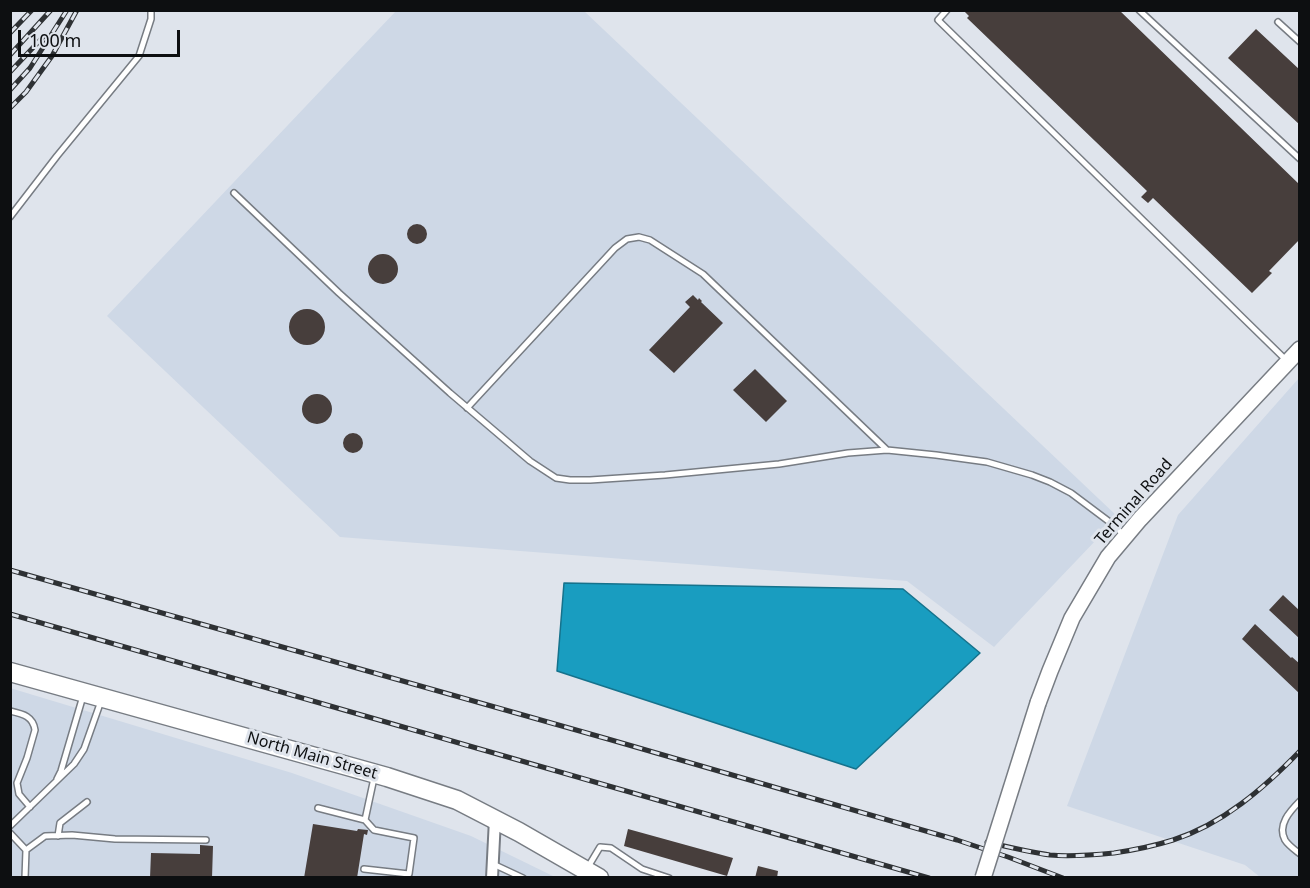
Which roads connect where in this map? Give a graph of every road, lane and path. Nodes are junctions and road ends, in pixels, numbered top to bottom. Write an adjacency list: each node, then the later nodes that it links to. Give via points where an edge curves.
1 (151, 10): 8 (lane, via 139,56)
2 (947, 10): 10 (lane, via 938,20)
3 (1139, 10): 6 (lane)
4 (1278, 22): 5 (lane)
5 (1299, 42)
6 (1299, 159)
7 (234, 193): 11 (lane)
8 (10, 217)
9 (1299, 349): 10 (main road, Terminal Road)
10 (1288, 361): 13 (main road, Terminal Road)
11 (467, 408): 12 (lane, via 530,461 556,478 570,480 665,475); 12 (lane, via 615,248 627,239 639,237 703,274)
12 (887, 450): 13 (lane, via 987,462 1032,475 1071,493)
13 (1125, 536): 39 (main road, Terminal Road, bridge, via 1072,618 1053,662)
14 (10, 672): 15 (main road, North Main Street)
15 (84, 692): 16 (main road, North Main Street); 19 (lane)
16 (103, 697): 18 (main road, North Main Street); 19 (lane, via 84,749)
17 (10, 711): 22 (lane, via 25,715 34,725 17,783 19,794)
18 (375, 774): 24 (main road, North Main Street, via 457,800); 25 (lane)
19 (55, 783): 22 (lane)
20 (1299, 801): 31 (lane, via 1287,814 1282,829 1285,841)
21 (87, 802): 28 (lane, via 60,823)
22 (30, 807): 26 (lane)
23 (318, 808): 25 (lane)
24 (495, 819): 32 (street); 34 (main road, North Main Street)
25 (364, 820): 33 (lane, via 375,830 414,838 409,874)
26 (10, 826)
27 (10, 833): 30 (lane)
28 (58, 836): 29 (lane); 30 (lane, via 45,836)
29 (206, 840)
30 (26, 850): 35 (lane)
31 (1299, 854)
32 (493, 864): 36 (street); 37 (lane)
33 (364, 869)
34 (592, 874): 38 (lane, via 600,848 611,848 642,869)
35 (25, 878)
36 (492, 878)
37 (523, 878)
38 (669, 878)
39 (983, 878)

